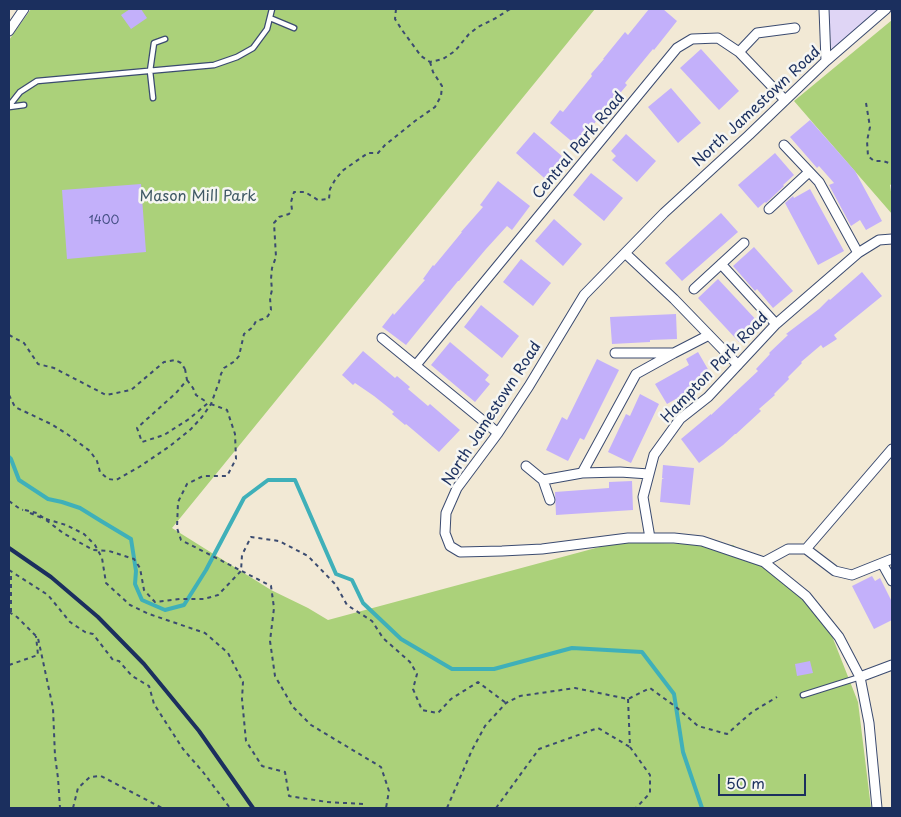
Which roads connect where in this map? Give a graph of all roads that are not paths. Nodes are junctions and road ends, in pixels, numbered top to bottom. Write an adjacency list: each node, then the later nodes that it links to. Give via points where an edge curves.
1 (24, 9): 8 (street)
2 (272, 9): 5 (lane)
3 (824, 9): 11 (street)
4 (886, 9): 11 (street, North Jamestown Road)
5 (270, 18): 6 (lane); 12 (lane, via 267,29 253,48 237,57 214,64)
6 (294, 28)
7 (795, 28): 10 (street, via 757,33)
8 (9, 31)
9 (165, 39): 12 (lane, via 154,42)
10 (739, 52): 14 (street, Central Park Road); 31 (street, Central Park Road, via 718,38 692,39 677,48)
11 (826, 62): 14 (street, North Jamestown Road)
12 (150, 70): 13 (lane); 16 (lane, via 37,81 20,92)
13 (153, 98)
14 (785, 100): 23 (street, North Jamestown Road)
15 (24, 105): 16 (lane)
16 (9, 106)
17 (784, 145): 18 (street)
18 (809, 172): 19 (street); 22 (street, via 819,182)
19 (769, 209)
20 (892, 239): 22 (street, Hampton Park Road, via 878,240)
21 (744, 243): 24 (street)
22 (858, 253): 26 (street, Hampton Park Road)
23 (625, 254): 27 (street); 33 (street, North Jamestown Road, via 584,295)
24 (721, 264): 25 (street); 26 (street)
25 (694, 288)
26 (776, 324): 32 (street, Hampton Park Road)
27 (709, 335): 30 (street); 32 (street)
28 (382, 338): 31 (street)
29 (615, 353): 30 (street)
30 (674, 354): 36 (street, via 636,374)
31 (416, 365): 33 (street)
32 (738, 365): 37 (street, Hampton Park Road, via 708,398 680,419 654,455)
33 (498, 433): 40 (street, North Jamestown Road, via 457,488 446,512 450,546 460,552 502,551)
34 (892, 449): 41 (street)
35 (526, 466): 38 (street)
36 (582, 473): 37 (street); 38 (street)
37 (649, 474): 40 (street, Hampton Park Road, via 643,497)
38 (543, 480): 39 (street)
39 (550, 500)
40 (650, 538): 43 (street, North Jamestown Road, via 702,541)
41 (806, 549): 43 (street, via 788,549); 44 (street, via 836,571 852,575)
42 (892, 558): 44 (street)
43 (764, 562): 47 (street, North Jamestown Road, via 806,596 839,637)
44 (882, 563): 45 (street)
45 (892, 581)
46 (892, 664): 47 (street)
47 (860, 678): 48 (lane); 49 (street, North Jamestown Road, via 869,723)
48 (803, 695)
49 (877, 808)

